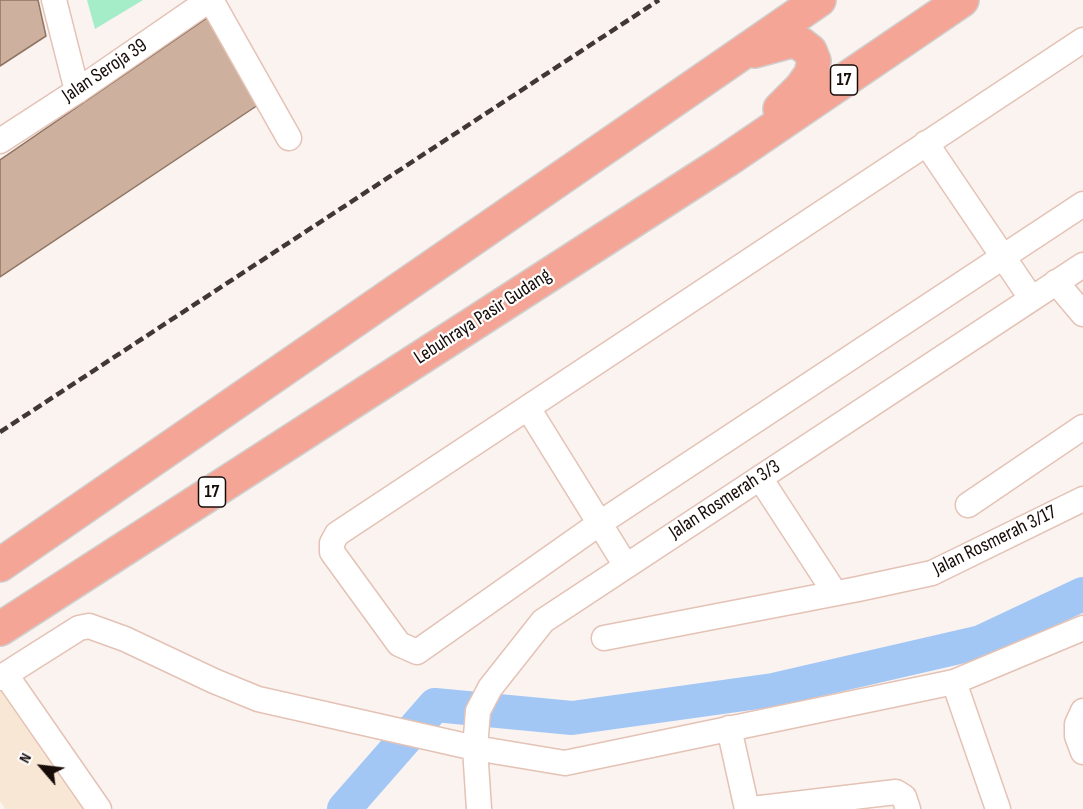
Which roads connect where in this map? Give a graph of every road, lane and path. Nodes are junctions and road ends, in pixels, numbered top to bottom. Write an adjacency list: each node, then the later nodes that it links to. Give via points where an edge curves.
1 (54, 0): 7 (street)
2 (210, 0): 7 (street, Jalan Seroja 39); 8 (street)
3 (819, 0): 6 (highway)
4 (962, 0): 11 (highway, Lebuhraya Pasir Gudang / 17)
5 (1083, 40): 10 (street)
6 (733, 58): 11 (highway, via 790,41 810,51 814,61 801,88); 24 (highway)
7 (77, 91): 9 (street, Jalan Seroja 39)
8 (289, 138)
9 (0, 141)
10 (926, 143): 13 (street); 18 (street)
11 (727, 160): 28 (highway, Lebuhraya Pasir Gudang / 17)
12 (1083, 204): 13 (street)
13 (1004, 257): 16 (street); 23 (street)
14 (1083, 265): 15 (street, Jalan Rosmerah 3/3)
15 (1056, 282): 16 (street, Jalan Rosmerah 3/3); 17 (street)
16 (1031, 298): 20 (street, Jalan Rosmerah 3/3)
17 (1083, 314)
18 (528, 408): 23 (street); 23 (street, via 337,534 332,552 399,644 417,652)
19 (1083, 427): 22 (street)
20 (760, 478): 25 (street, Jalan Rosmerah 3/3); 26 (street)
21 (1083, 499): 26 (street, Jalan Rosmerah 3/17, via 932,573)
22 (968, 505)
23 (600, 524): 25 (street)
24 (0, 565)
25 (626, 566): 34 (street, Jalan Rosmerah 3/3, via 543,621 490,688 478,711)
26 (835, 593): 29 (street, Jalan Rosmerah 3/17)
27 (1083, 628): 31 (street)
28 (0, 629)
29 (604, 639)
30 (3, 676): 34 (street, via 79,628 89,626 258,699); 37 (street)
31 (954, 682): 33 (street); 41 (street)
32 (1083, 711): 35 (street, via 1077,736)
33 (729, 728): 34 (street, via 566,763); 39 (street)
34 (475, 748): 38 (street, Jalan Rosmerah 3/3)
35 (1083, 752)
36 (902, 800): 40 (street)
37 (99, 809)
38 (479, 809)
39 (747, 809)
40 (752, 809)
41 (998, 809)

